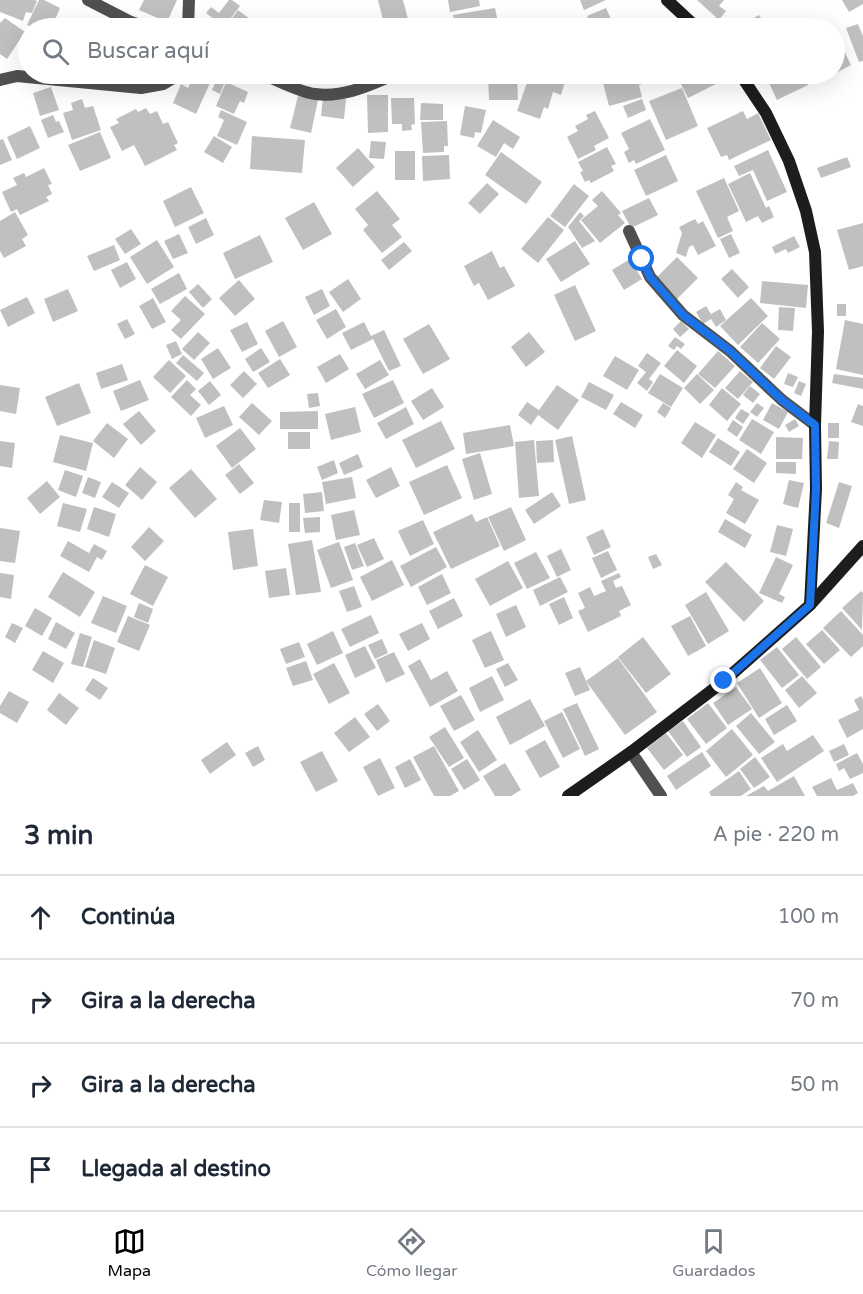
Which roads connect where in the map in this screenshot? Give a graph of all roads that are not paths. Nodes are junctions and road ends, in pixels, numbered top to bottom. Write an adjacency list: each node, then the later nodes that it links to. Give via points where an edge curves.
1 (88, 0): 4 (street)
2 (189, 0): 5 (street)
3 (667, 0): 6 (street)
4 (123, 18)
5 (188, 18)
6 (686, 18)
7 (18, 76): 8 (street)
8 (0, 80)
9 (100, 84): 10 (street, via 141,88)
10 (164, 84)
11 (288, 84): 12 (street, via 314,94 339,94)
12 (372, 84)
13 (747, 84): 15 (street, via 766,113 789,162 815,252)
14 (628, 231): 15 (street, via 650,277 683,315)
15 (815, 425): 17 (street)
16 (863, 546): 17 (street)
17 (810, 605): 18 (street, via 724,681)
18 (631, 752): 19 (street); 20 (street)
19 (568, 796)
20 (661, 796)

